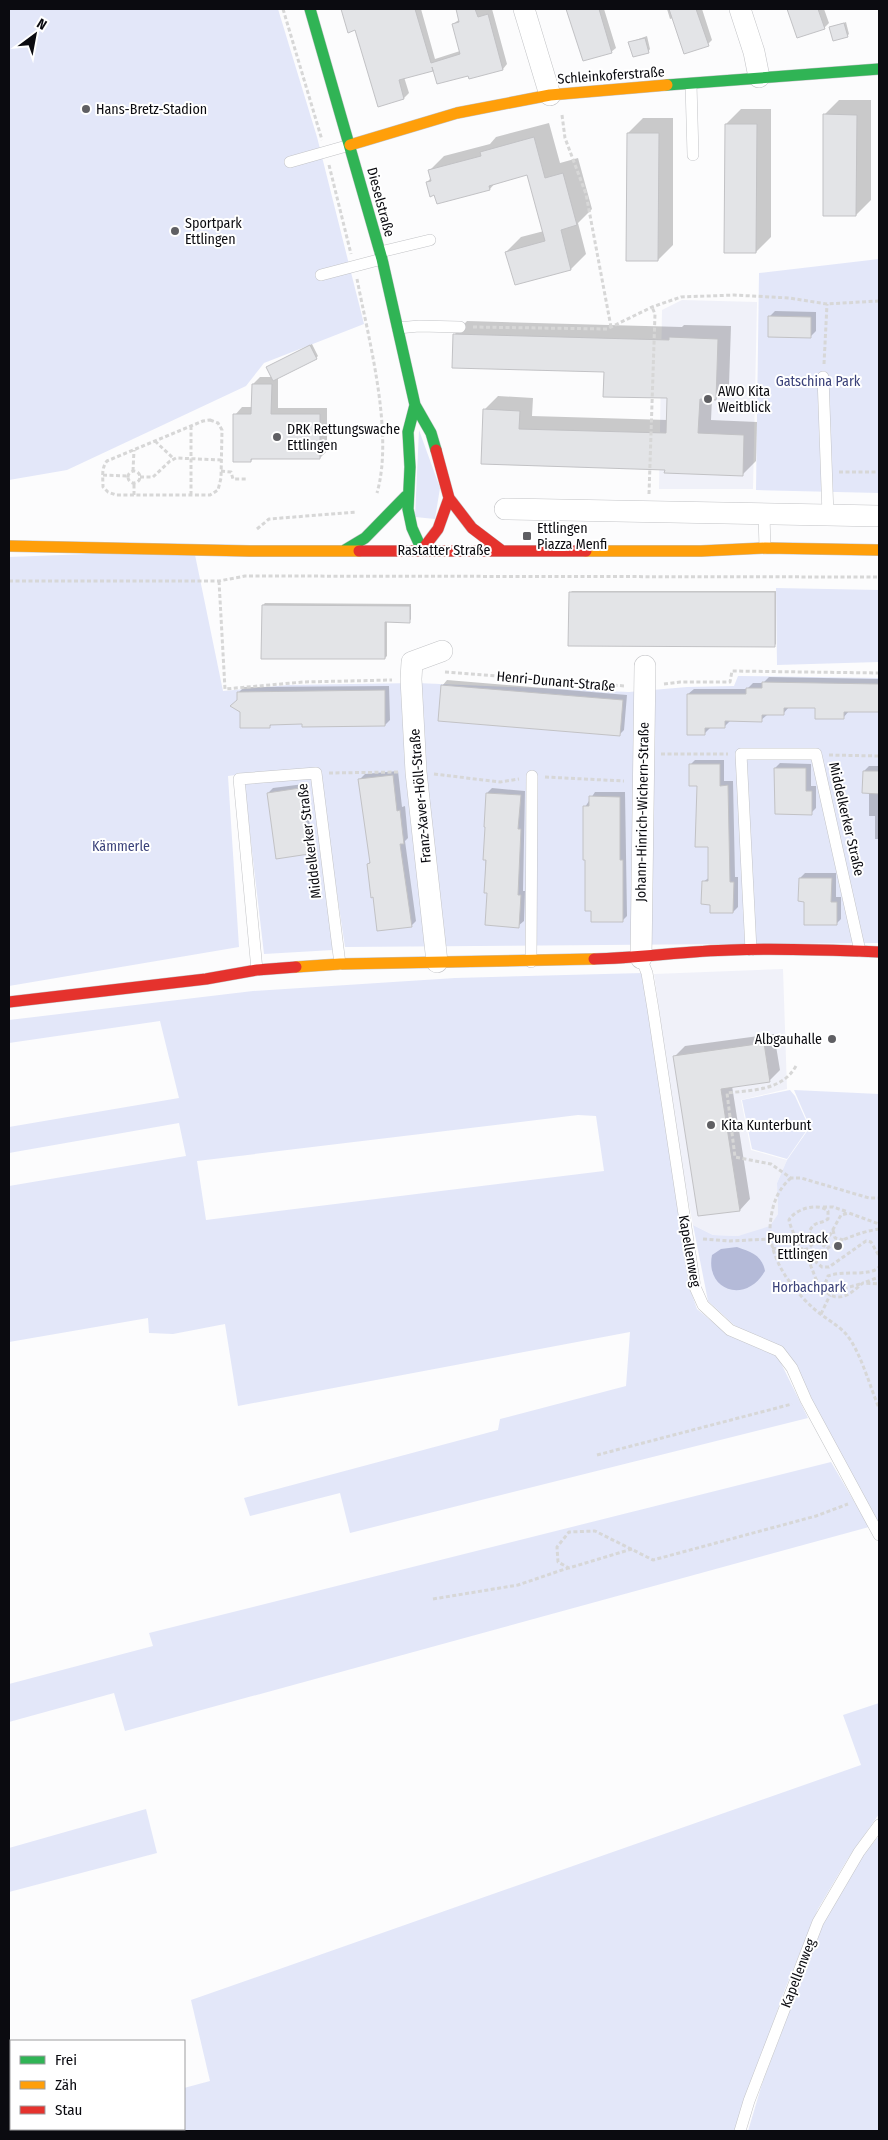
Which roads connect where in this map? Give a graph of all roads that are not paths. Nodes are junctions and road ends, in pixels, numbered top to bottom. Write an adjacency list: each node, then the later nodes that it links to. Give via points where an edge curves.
1 (310, 9): 8 (street, Dieselstraße)
2 (524, 9): 7 (street)
3 (740, 9): 5 (street)
4 (879, 69): 5 (street, Schleinkoferstraße)
5 (759, 77): 6 (street, Schleinkoferstraße)
6 (691, 84): 7 (street, Schleinkoferstraße); 9 (lane)
7 (555, 95): 8 (street, Schleinkoferstraße, via 458,113)
8 (350, 144): 10 (lane); 12 (street, Dieselstraße)
9 (693, 155)
10 (290, 162)
11 (430, 240): 12 (lane)
12 (381, 255): 13 (lane); 15 (street, Dieselstraße)
13 (321, 275)
14 (460, 327): 15 (lane)
15 (398, 328): 17 (street, Dieselstraße)
16 (823, 377): 22 (lane)
17 (415, 405): 18 (street, Dieselstraße, via 408,432 410,466); 19 (street, Dieselstraße, via 431,433)
18 (406, 496): 26 (street, via 365,538); 27 (street, Dieselstraße, via 410,524)
19 (449, 498): 27 (street, via 438,529); 28 (street, Dieselstraße, via 472,528)
20 (504, 509): 21 (street)
21 (764, 515): 22 (street); 25 (lane)
22 (828, 515): 23 (street)
23 (879, 516)
24 (9, 546): 26 (street, Rastatter Straße)
25 (765, 548): 28 (street, Rastatter Straße); 29 (street, Rastatter Straße)
26 (345, 550): 27 (street, Rastatter Straße)
27 (422, 550): 28 (street, Rastatter Straße)
28 (501, 550)
29 (879, 550)
30 (442, 651): 37 (street, Franz-Xaver-Höll-Straße, via 412,662 411,679 416,772)
31 (645, 666): 36 (street, Johann-Hinrich-Wichern-Straße)
32 (532, 776): 38 (lane)
33 (751, 950): 34 (street); 34 (lane, Middelkerker Straße, via 741,754 816,754); 36 (street)
34 (860, 951): 35 (street)
35 (879, 952)
36 (641, 958): 38 (street); 42 (lane, Kapellenweg, via 653,1009 695,1287 703,1305 730,1330 779,1351 792,1368)
37 (437, 962): 38 (street); 39 (street)
38 (531, 962)
39 (340, 964): 40 (street); 40 (lane, Middelkerker Straße, via 316,773 239,779)
40 (257, 970): 41 (street)
41 (9, 1002)
42 (879, 1535)
43 (879, 1825): 44 (lane, Kapellenweg, via 858,1852 818,1922)
44 (740, 2131)

